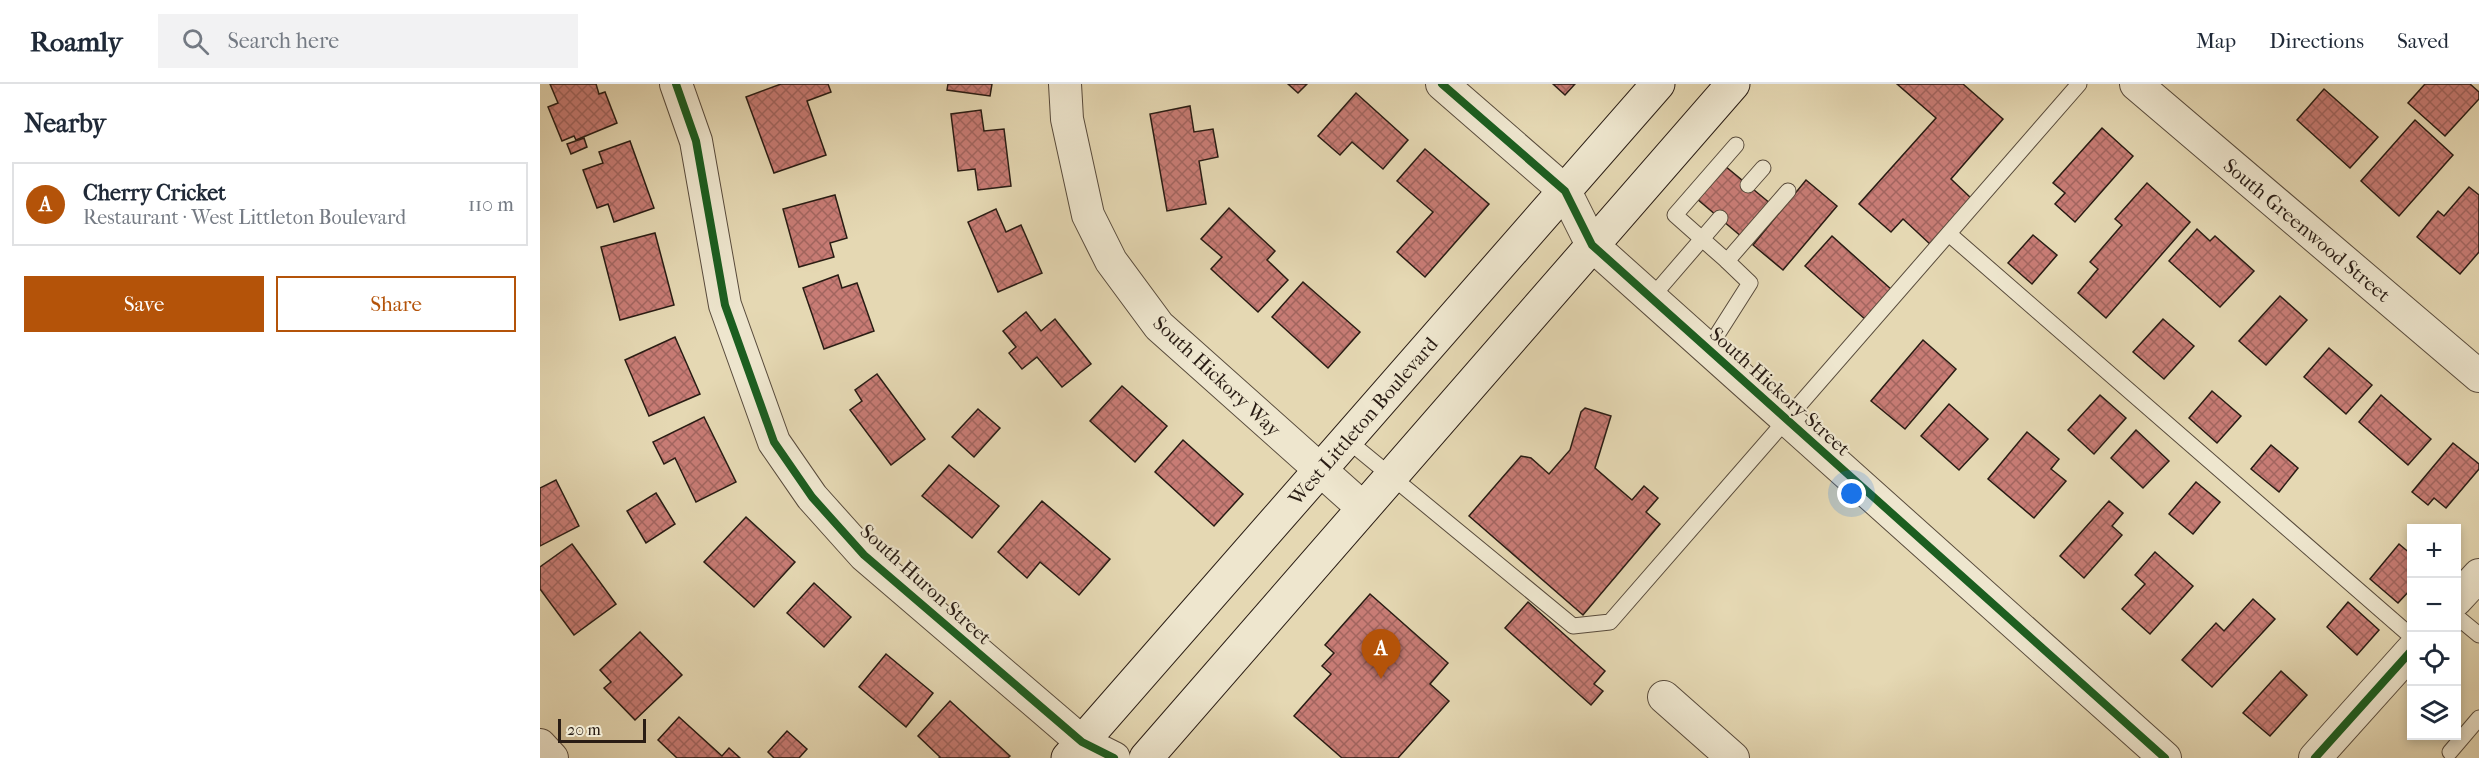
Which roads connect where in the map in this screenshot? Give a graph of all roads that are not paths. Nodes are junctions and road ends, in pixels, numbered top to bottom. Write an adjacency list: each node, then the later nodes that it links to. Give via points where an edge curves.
1 (676, 84): 35 (street, South Huron Street, via 696,141 725,305 774,442 812,497 864,555)
2 (1065, 84): 23 (street, South Hickory Way, via 1067,119 1088,215 1112,261 1159,326)
3 (1442, 84): 11 (street, South Hickory Street)
4 (1658, 84): 11 (main road, West Littleton Boulevard)
5 (1733, 84): 16 (main road)
6 (2079, 84): 14 (lane)
7 (2136, 84): 20 (street, South Greenwood Street)
8 (1737, 145): 15 (lane, via 1676,215)
9 (1763, 168): 10 (lane)
10 (1748, 185)
11 (1565, 191): 16 (street, South Hickory Street); 22 (main road, West Littleton Boulevard)
12 (1788, 191): 17 (lane)
13 (1720, 218): 15 (lane)
14 (1949, 234): 21 (lane); 29 (lane)
15 (1702, 239): 17 (lane); 18 (lane)
16 (1592, 245): 18 (street, South Hickory Street); 24 (main road)
17 (1727, 261): 19 (lane, via 1750,283)
18 (1651, 298): 19 (street, South Hickory Street)
19 (1708, 349): 21 (street, South Hickory Street)
20 (2479, 376)
21 (1787, 420): 24 (lane, via 1610,622 1573,626); 41 (street, South Hickory Street)
22 (1346, 439): 23 (main road, West Littleton Boulevard); 24 (lane)
23 (1319, 470): 25 (street, South Hickory Way); 35 (main road, West Littleton Boulevard)
24 (1390, 476): 25 (main road)
25 (1363, 508): 39 (main road)
26 (2479, 575): 27 (street)
27 (2461, 595)
28 (2461, 619): 30 (lane)
29 (2407, 632)
30 (2479, 634)
31 (2407, 656): 42 (street)
32 (1664, 697): 40 (street)
33 (2479, 718): 36 (lane)
34 (540, 745): 37 (street)
35 (1075, 750): 38 (street, South Huron Street)
36 (2450, 752)
37 (552, 758)
38 (1114, 758)
39 (1146, 758)
40 (1733, 758)
41 (2165, 758)
42 (2315, 758)

